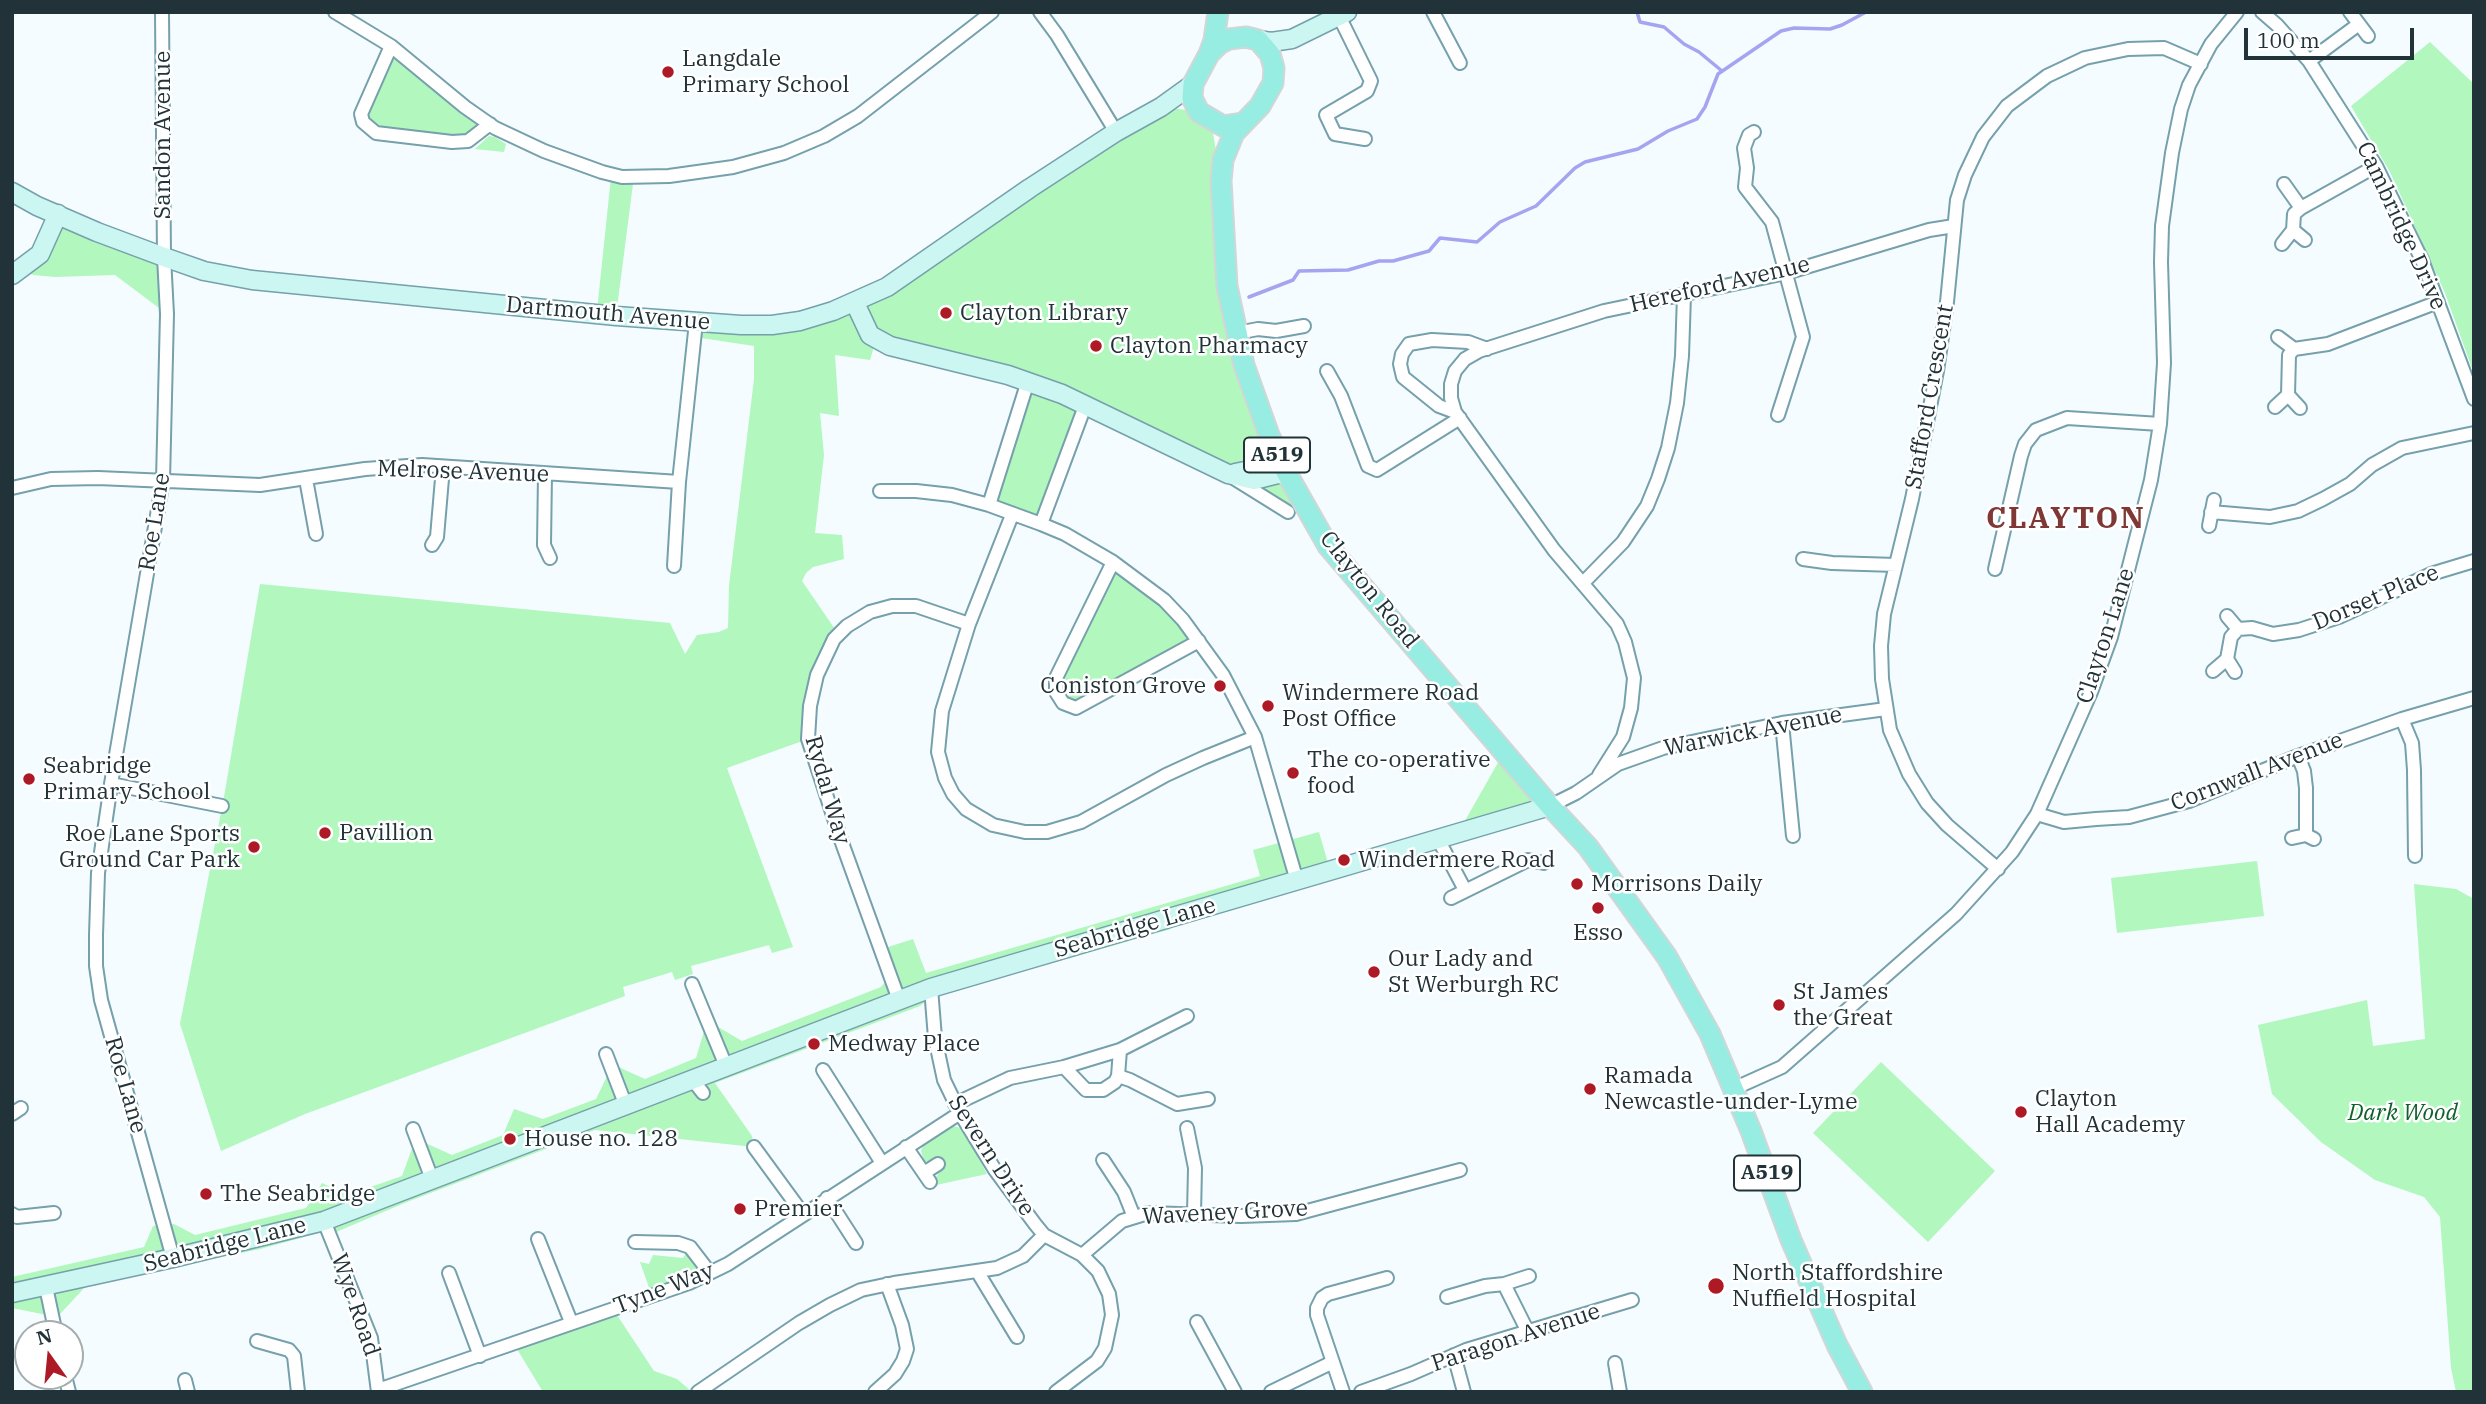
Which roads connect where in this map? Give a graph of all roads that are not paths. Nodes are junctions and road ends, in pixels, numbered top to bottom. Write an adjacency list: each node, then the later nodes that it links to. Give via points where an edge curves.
1 (162, 12): 40 (street, Sandon Avenue)
2 (335, 12): 16 (street)
3 (992, 12): 26 (street, via 858,116 784,153 733,167 622,177 544,151)
4 (1218, 12): 17 (main road)
5 (1226, 12): 15 (main road, via 1232,23)
6 (1433, 12): 19 (street)
7 (2237, 12): 20 (street, Clayton Lane)
8 (2262, 12): 18 (street, Cambridge Drive)
9 (2350, 12): 12 (street)
10 (1042, 13): 27 (street)
11 (1343, 14): 13 (street); 29 (street, via 1371,81 1367,91 1326,114 1335,134)
12 (2359, 24): 14 (street); 18 (street)
13 (1303, 35): 15 (street, via 1281,42); 21 (street)
14 (2368, 36)
15 (1254, 39): 17 (main road, via 1229,39); 21 (main road, via 1270,54)
16 (391, 46): 26 (street); 26 (street, via 361,114 376,133 468,141)
17 (1209, 54): 22 (main road)
18 (2309, 61): 30 (street, Cambridge Drive)
19 (1460, 63)
20 (2201, 64): 36 (street, Stafford Crescent, via 2164,48 2128,49 2085,58 2047,76 2007,106 1983,137 1965,175); 61 (street, Clayton Lane, via 2181,109 2162,226 2165,363)
21 (1274, 74): 25 (main road, A519, via 1269,93)
22 (1193, 84): 23 (street, Dartmouth Avenue); 24 (main road, A519, via 1192,98)
23 (1161, 107): 24 (street); 27 (street, Dartmouth Avenue)
24 (1205, 117): 25 (main road, via 1223,126); 31 (main road, Clayton Road / A519)
25 (1242, 123): 31 (main road, Clayton Road / A519, via 1226,148)
26 (489, 124)
27 (1116, 132): 45 (street, Dartmouth Avenue, via 894,283)
28 (1754, 132): 41 (street, via 1744,148 1745,187 1772,222)
29 (1366, 139)
30 (2376, 166): 34 (street); 44 (street, Cambridge Drive)
31 (1221, 181): 48 (main road, Clayton Road / A519, via 1227,286)
32 (2284, 184): 34 (street)
33 (12, 192): 35 (street, Dartmouth Avenue)
34 (2301, 208): 37 (street, via 2294,214)
35 (58, 214): 40 (street, Dartmouth Avenue); 42 (street, via 40,254)
36 (1954, 226): 41 (street, Hereford Avenue); 83 (street, Stafford Crescent, via 1937,371)
37 (2293, 230): 38 (street); 39 (street)
38 (2305, 240)
39 (2282, 244)
40 (164, 257): 46 (street, Dartmouth Avenue, via 204,271 253,280); 67 (street, Roe Lane)
41 (1786, 273): 43 (street, Hereford Avenue); 60 (street, via 1803,337)
42 (12, 275)
43 (1684, 295): 50 (street, Hereford Avenue, via 1604,311); 86 (street, via 1677,403 1658,479 1623,542)
44 (2438, 302): 51 (street, via 2328,344); 55 (street, Cambridge Drive)
45 (855, 303): 46 (street, Dartmouth Avenue, via 789,323); 53 (street, via 870,335 890,346)
46 (696, 322): 69 (street)
47 (1304, 326): 48 (street)
48 (1237, 333): 63 (main road, Clayton Road / A519, via 1250,383)
49 (2278, 337): 51 (street)
50 (1487, 349): 59 (street, Hereford Avenue, via 1465,359 1455,371 1451,398); 59 (street, via 1468,342 1432,340 1409,344 1402,354 1403,377 1439,407)
51 (2294, 349): 54 (street, via 2289,355)
52 (1326, 371): 59 (street, via 1341,396 1368,466 1377,470)
53 (1028, 381): 56 (street); 72 (street)
54 (2288, 395): 57 (street); 58 (street)
55 (2474, 400)
56 (1086, 406): 66 (street); 75 (street)
57 (2275, 407)
58 (2300, 408)
59 (1457, 415): 86 (street)
60 (1778, 415)
61 (2160, 424): 85 (street, via 2067,418 2036,430 2021,456); 106 (street, Clayton Lane, via 2151,480 2111,637)
62 (2474, 433): 76 (street, via 2402,448 2298,511 2270,517 2212,506)
63 (1282, 464): 66 (street, via 1254,480); 105 (main road, Clayton Road / A519, via 1328,546)
64 (443, 467): 65 (street, Melrose Avenue); 68 (street, Melrose Avenue, via 365,469); 78 (street, via 438,537)
65 (545, 474): 69 (street, Melrose Avenue); 79 (street, via 544,545)
66 (1228, 474): 73 (street)
67 (163, 480): 68 (street, Melrose Avenue, via 260,485); 70 (street, Melrose Avenue, via 51,479); 103 (street, Roe Lane)
68 (306, 480): 77 (street)
69 (679, 482): 84 (street)
70 (12, 488)
71 (880, 491): 72 (street, via 952,495)
72 (989, 505): 74 (street)
73 (1289, 512)
74 (1012, 514): 75 (street); 88 (street)
75 (1041, 524): 82 (street)
76 (2209, 526)
77 (316, 534)
78 (432, 545)
79 (550, 558)
80 (1803, 559): 83 (street)
81 (2474, 561): 89 (street, Dorset Place, via 2431,574 2300,631 2273,634)
82 (1113, 562): 90 (street, via 1164,600); 90 (street, via 1056,678 1056,692 1063,703 1076,708)
83 (1896, 565): 95 (street, Stafford Crescent, via 1881,646)
84 (674, 566)
85 (1994, 569)
86 (1583, 583): 99 (street, via 1617,624 1630,658 1634,678)
87 (2227, 616): 89 (street)
88 (969, 624): 98 (street, via 942,710 938,752 953,794 966,809 993,825 1047,832 1081,822 1166,775); 118 (street, Rydal Way, via 916,606 870,612 834,639 817,675 810,706 808,739)
89 (2238, 629): 91 (street, via 2231,637)
90 (1199, 641): 98 (street, via 1223,675)
91 (2227, 659): 92 (street); 93 (street)
92 (2213, 671)
93 (2235, 673)
94 (2474, 698): 96 (street, Cornwall Avenue)
95 (1886, 709): 97 (street, Warwick Avenue); 112 (street, Stafford Crescent, via 1897,750 1927,803)
96 (2402, 719): 101 (street, Cornwall Avenue); 110 (street, via 2412,743)
97 (1782, 723): 100 (street, Warwick Avenue); 107 (street)
98 (1255, 737): 113 (street)
99 (1623, 737): 100 (street); 102 (street)
100 (1638, 755): 102 (street, Warwick Avenue)
101 (2298, 756): 106 (street, Cornwall Avenue, via 2189,801 2129,817 2064,822); 108 (street, via 2310,837)
102 (1599, 775): 105 (street, Warwick Avenue)
103 (111, 784): 104 (street); 151 (street, Roe Lane, via 98,873 99,988)
104 (222, 806)
105 (1549, 806): 109 (street, Seabridge Lane); 126 (main road, Clayton Road / A519, via 1588,847 1667,957 1710,1034)
106 (2037, 814): 112 (street, Clayton Lane)
107 (1793, 836)
108 (2292, 838)
109 (1438, 839): 113 (street, Seabridge Lane); 114 (street)
110 (2413, 856)
111 (1544, 863): 114 (street, via 1528,860)
112 (1998, 869): 126 (street, Clayton Lane, via 1956,914 1782,1067)
113 (1297, 881): 117 (street, Seabridge Lane)
114 (1465, 890): 115 (street)
115 (1451, 898)
116 (692, 984): 122 (street)
117 (931, 988): 118 (street, Seabridge Lane); 129 (street, Severn Drive, via 944,1080)
118 (899, 1000): 122 (street, Seabridge Lane)
119 (1186, 1016): 120 (street, Tyne Way)
120 (1120, 1050): 123 (street, Tyne Way); 125 (street)
121 (606, 1054): 128 (street)
122 (726, 1066): 128 (street, Seabridge Lane, via 697,1086)
123 (1064, 1066): 125 (street, via 1086,1090 1103,1090); 129 (street, Tyne Way, via 1010,1078)
124 (823, 1070): 135 (street)
125 (1118, 1076): 127 (street, via 1177,1104)
126 (1732, 1089): 184 (main road, Clayton Road / A519, via 1791,1240)
127 (1208, 1099)
128 (626, 1105): 138 (street, Seabridge Lane)
129 (957, 1109): 133 (street, Tyne Way); 146 (street, Severn Drive, via 995,1171)
130 (1187, 1128): 143 (street, via 1195,1168)
131 (413, 1129): 138 (street)
132 (754, 1147): 142 (street)
133 (906, 1147): 135 (street, Tyne Way); 136 (street, via 927,1177)
134 (1103, 1160): 144 (street, via 1124,1192)
135 (881, 1163): 139 (street, Tyne Way)
136 (938, 1164)
137 (1460, 1170): 143 (street, Waveney Grove, via 1296,1214)
138 (432, 1179): 145 (street, Seabridge Lane)
139 (827, 1198): 142 (street, Tyne Way); 149 (street)
140 (54, 1213): 141 (street)
141 (12, 1214)
142 (803, 1214): 154 (street, Tyne Way)
143 (1194, 1214): 144 (street, Waveney Grove)
144 (1133, 1217): 150 (street, Waveney Grove)
145 (324, 1221): 151 (street, Seabridge Lane); 173 (street, Wye Road, via 371,1338)
146 (1044, 1235): 150 (street, Severn Drive); 152 (street, via 1010,1264)
147 (538, 1239): 164 (street)
148 (635, 1242): 154 (street, via 690,1247)
149 (856, 1243)
150 (1082, 1255): 177 (street, Severn Drive, via 1098,1271 1109,1294 1108,1338 1097,1361)
151 (173, 1258): 159 (street, Seabridge Lane)
152 (977, 1272): 157 (street); 167 (street)
153 (449, 1273): 170 (street)
154 (710, 1273): 164 (street, Tyne Way)
155 (1528, 1276): 158 (street)
156 (1387, 1278): 171 (street, via 1322,1298 1317,1315)
157 (887, 1284): 175 (street, via 830,1304); 176 (street, via 907,1349 895,1374)
158 (1504, 1284): 161 (street); 166 (street)
159 (46, 1287): 160 (street, Seabridge Lane); 163 (street)
160 (12, 1293)
161 (1447, 1297)
162 (1632, 1300): 166 (street, Paragon Avenue)
163 (53, 1320)
164 (571, 1322): 170 (street, Tyne Way)
165 (1197, 1322): 178 (street)
166 (1527, 1331): 169 (street, Paragon Avenue)
167 (1017, 1337)
168 (257, 1341): 174 (street, via 289,1350 294,1356)
169 (1454, 1355): 181 (street, Paragon Avenue); 182 (street)
170 (480, 1356): 173 (street, Tyne Way)
171 (1333, 1362): 179 (street); 180 (street)
172 (1615, 1363): 183 (street)
173 (378, 1391)
174 (298, 1392)
175 (698, 1392)
176 (875, 1392)
177 (1056, 1392)
178 (1235, 1392)
179 (1271, 1392)
180 (1343, 1392)
181 (1361, 1392)
182 (1464, 1392)
183 (1620, 1392)
184 (1862, 1392)

